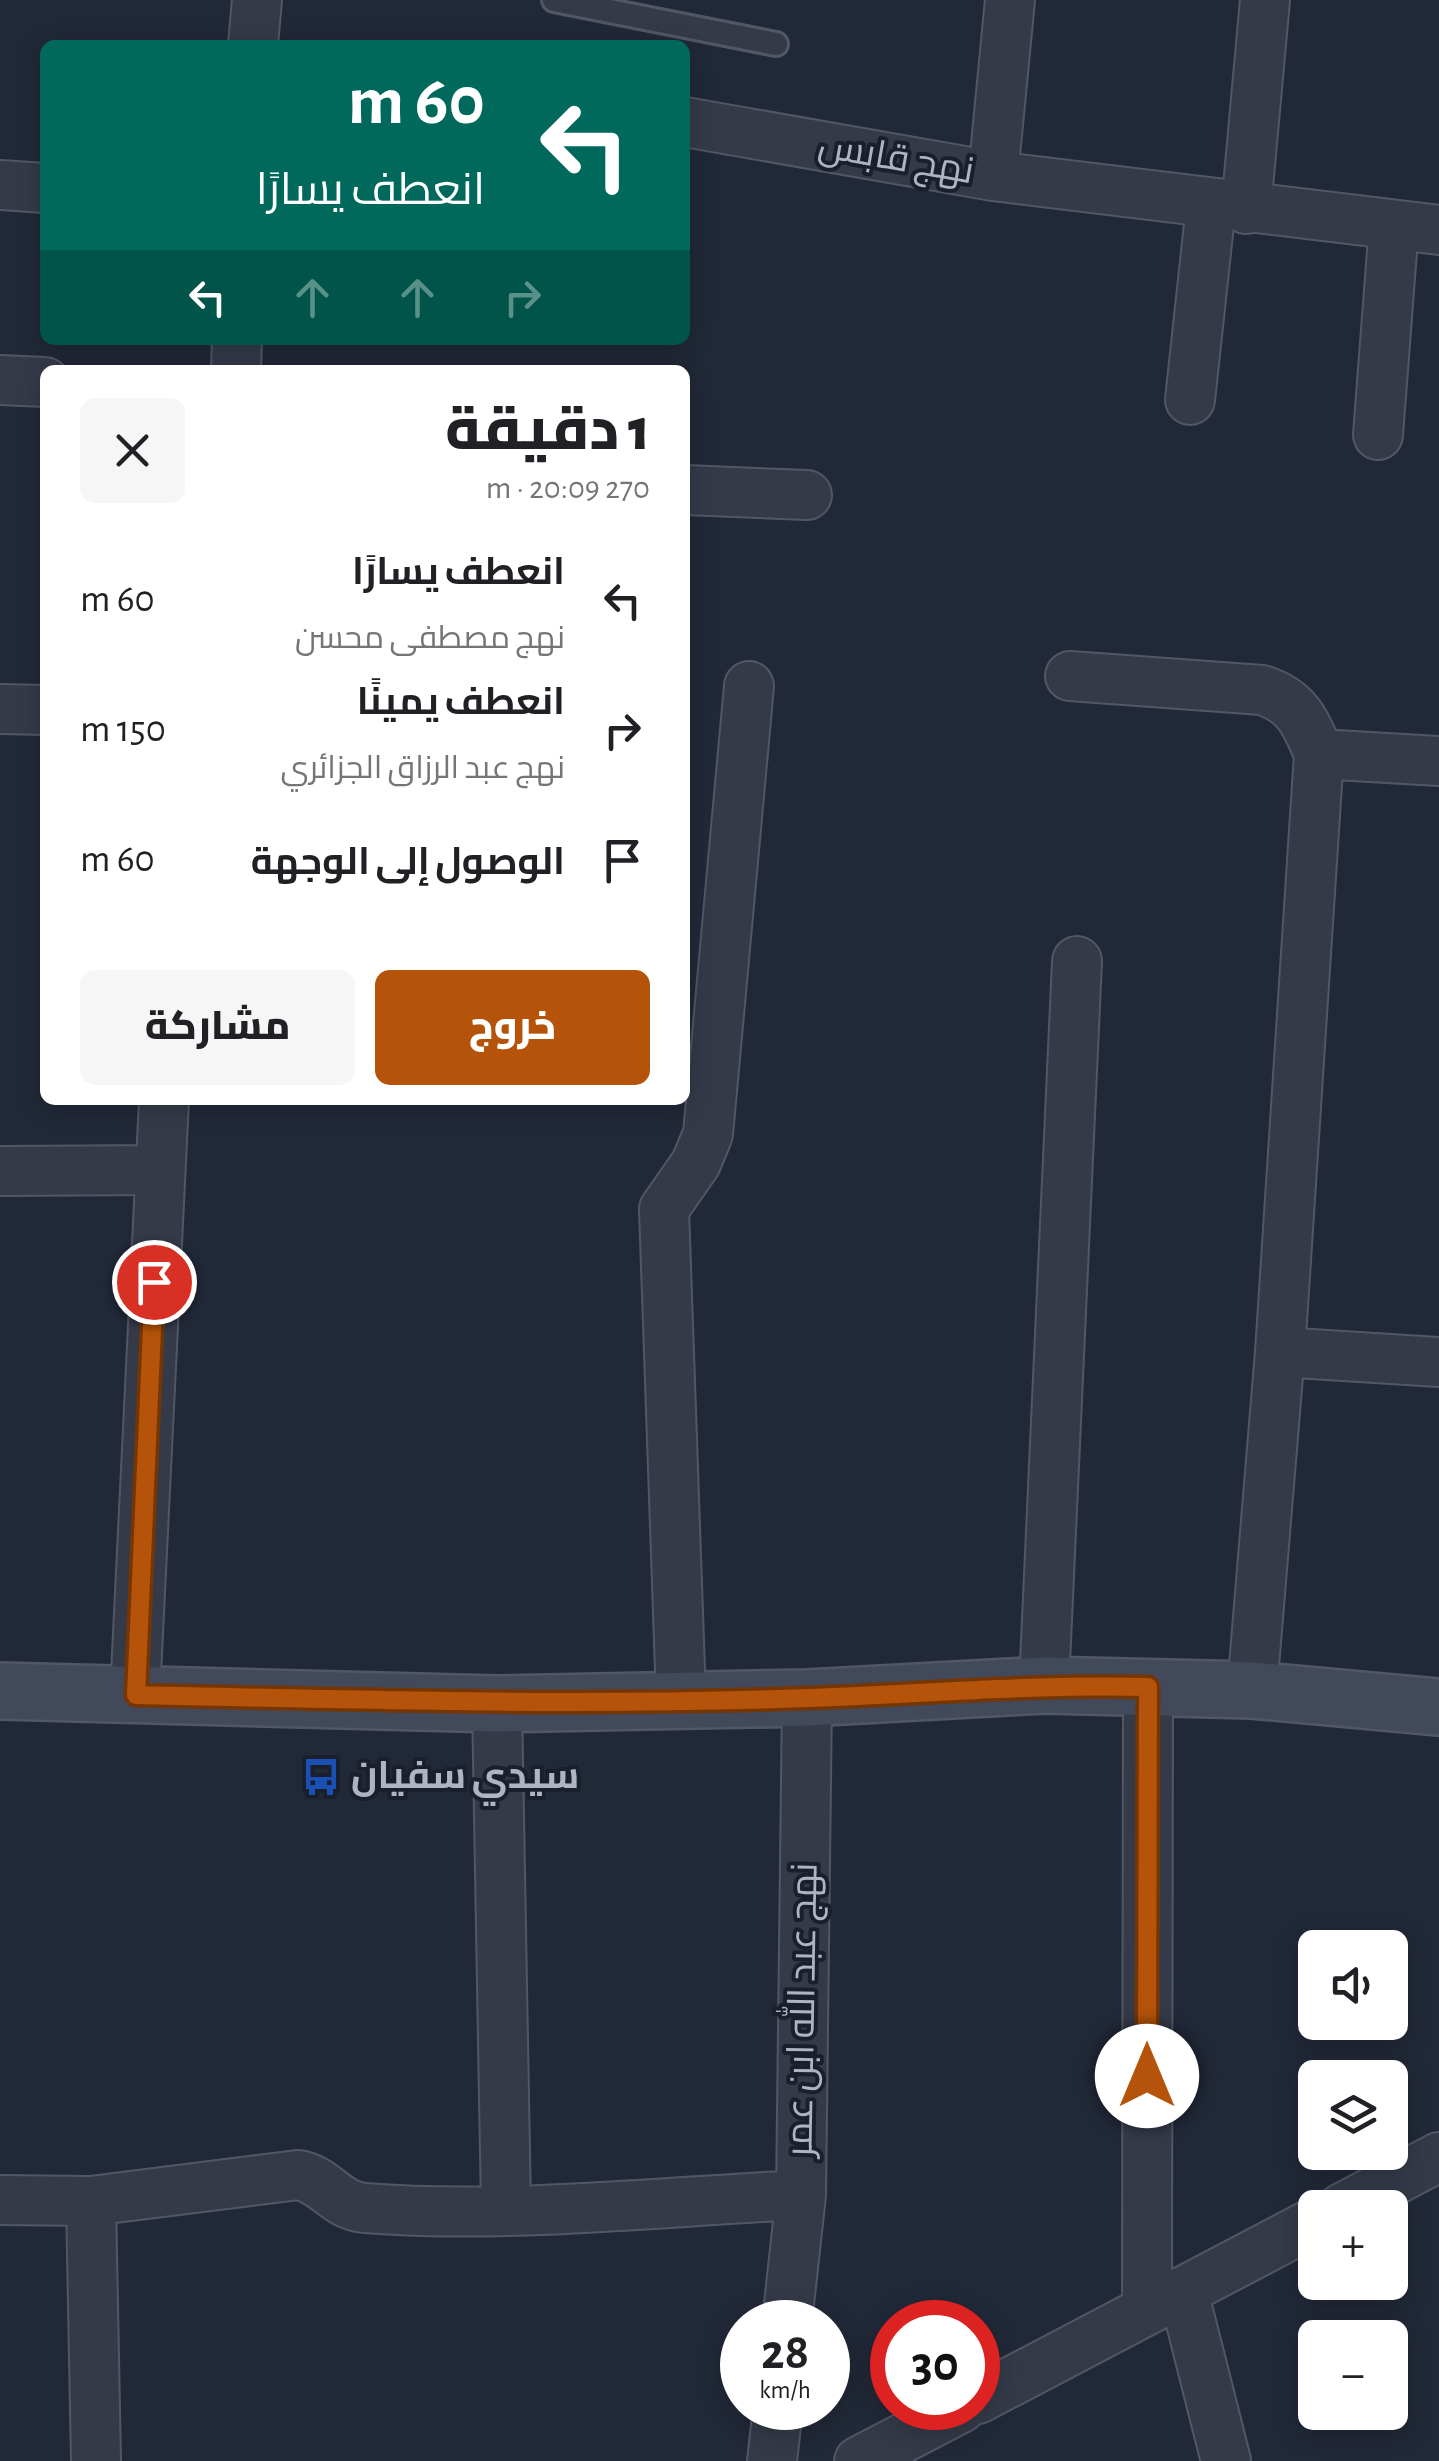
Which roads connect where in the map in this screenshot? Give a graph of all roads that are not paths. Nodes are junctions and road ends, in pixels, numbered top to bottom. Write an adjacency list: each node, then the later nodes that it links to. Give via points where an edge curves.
1 (256, 0): 5 (street)
2 (554, 0): 6 (lane)
3 (1010, 0): 8 (street, نهج قابس)
4 (1265, 0): 11 (street)
5 (252, 40)
6 (776, 44)
7 (690, 123): 8 (street, نهج قابس)
8 (993, 176): 11 (street)
9 (0, 185): 10 (street)
10 (40, 188)
11 (1228, 207): 12 (street); 15 (street)
12 (1416, 228): 16 (street)
13 (0, 380): 14 (street)
14 (40, 382)
15 (1190, 400)
16 (1378, 435)
17 (690, 490): 18 (street)
18 (807, 495)
19 (1070, 676): 23 (street, via 1283,696 1300,711)
20 (749, 686): 37 (street, via 708,1134 664,1208)
21 (0, 709): 22 (street)
22 (40, 710)
23 (1318, 754): 24 (street); 29 (street)
24 (1439, 761)
25 (1077, 962): 31 (street)
26 (164, 1105): 27 (street)
27 (159, 1170): 28 (street); 35 (street)
28 (0, 1172)
29 (1280, 1352): 30 (street); 34 (street)
30 (1439, 1362)
31 (1044, 1684): 32 (main road); 36 (main road)
32 (1148, 1687): 34 (main road); 48 (street)
33 (0, 1690): 35 (main road)
34 (1252, 1690): 39 (main road)
35 (136, 1695): 38 (main road)
36 (807, 1698): 37 (main road); 42 (street, نهج عبد الله ابن عمر)
37 (680, 1699): 38 (main road)
38 (497, 1704): 45 (street)
39 (1439, 1707)
40 (1439, 2157): 41 (street)
41 (1376, 2190)
42 (801, 2195): 45 (street); 47 (street, نهج عبد الله ابن عمر)
43 (0, 2200): 44 (street)
44 (91, 2201): 45 (street, via 298,2176 360,2208); 52 (street)
45 (506, 2208)
46 (1298, 2231): 48 (street)
47 (789, 2300)
48 (1165, 2300): 49 (street); 55 (street)
49 (1000, 2387)
50 (776, 2430): 53 (street)
51 (919, 2430): 54 (street)
52 (96, 2461)
53 (772, 2461)
54 (859, 2461)
55 (1226, 2461)

